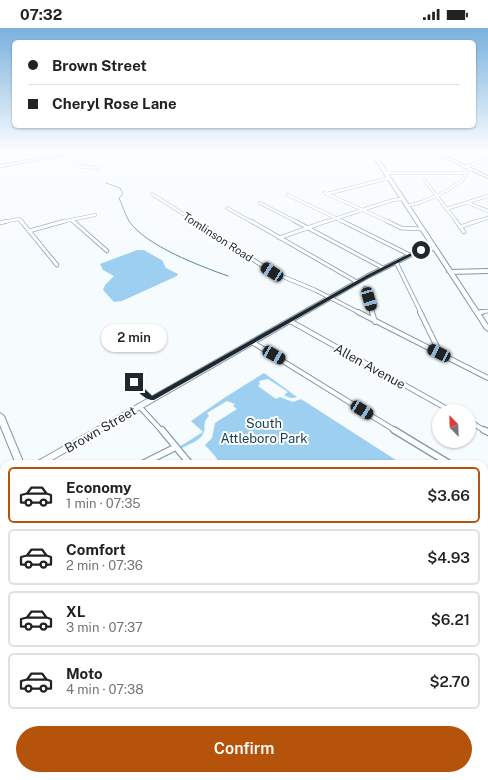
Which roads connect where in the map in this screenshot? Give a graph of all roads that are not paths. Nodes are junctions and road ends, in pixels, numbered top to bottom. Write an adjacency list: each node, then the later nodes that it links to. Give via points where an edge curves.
1 (353, 187): 15 (street, via 326,194)
2 (395, 187): 9 (main road)
3 (429, 187): 7 (street)
4 (450, 187): 7 (street)
5 (152, 194): 38 (street, Tomlinson Road, via 272,272)
6 (288, 195): 19 (street)
7 (435, 195): 12 (street); 14 (street)
8 (488, 196): 11 (street)
9 (402, 199): 12 (main road); 15 (street)
10 (260, 203): 23 (street)
11 (468, 203): 14 (street); 16 (street)
12 (407, 206): 24 (main road)
13 (227, 208): 27 (street)
14 (446, 209): 22 (street)
15 (361, 210): 19 (street); 24 (street, via 401,228)
16 (488, 211)
17 (94, 215): 20 (street)
18 (488, 218): 22 (street)
19 (335, 219): 23 (street); 30 (street)
20 (71, 220): 25 (street); 29 (street)
21 (0, 223): 25 (street, via 19,219)
22 (460, 227): 26 (street)
23 (308, 228): 27 (street); 33 (street)
24 (422, 229): 28 (main road)
25 (29, 231): 32 (street)
26 (464, 232)
27 (279, 238): 36 (street)
28 (435, 249): 30 (main road, Brown Street, via 421,250); 35 (main road)
29 (107, 250)
30 (410, 255): 31 (main road, Brown Street)
31 (396, 262): 33 (main road, Brown Street); 45 (street)
32 (57, 265)
33 (383, 268): 36 (main road, Brown Street)
34 (488, 271): 35 (main road)
35 (450, 272): 40 (main road)
36 (357, 282): 38 (main road, Brown Street)
37 (365, 288): 42 (street)
38 (329, 298): 41 (main road, Brown Street); 42 (street, Tomlinson Road)
39 (488, 312): 40 (street)
40 (477, 313): 43 (main road)
41 (290, 321): 44 (main road, Brown Street); 49 (street, Allen Avenue)
42 (375, 322): 45 (street, Tomlinson Road)
43 (488, 329)
44 (252, 342): 48 (main road, Brown Street); 59 (street)
45 (441, 354): 47 (street, Tomlinson Road)
46 (134, 375): 48 (street, via 135,385)
47 (488, 378)
48 (152, 399): 50 (main road, Brown Street)
49 (438, 404)
50 (139, 406): 54 (street); 56 (main road, Brown Street)
51 (0, 416): 55 (main road)
52 (476, 425): 53 (street)
53 (488, 432)
54 (176, 447): 57 (street); 58 (street)
55 (18, 460)
56 (46, 460)
57 (150, 460)
58 (187, 460)
59 (444, 460)

